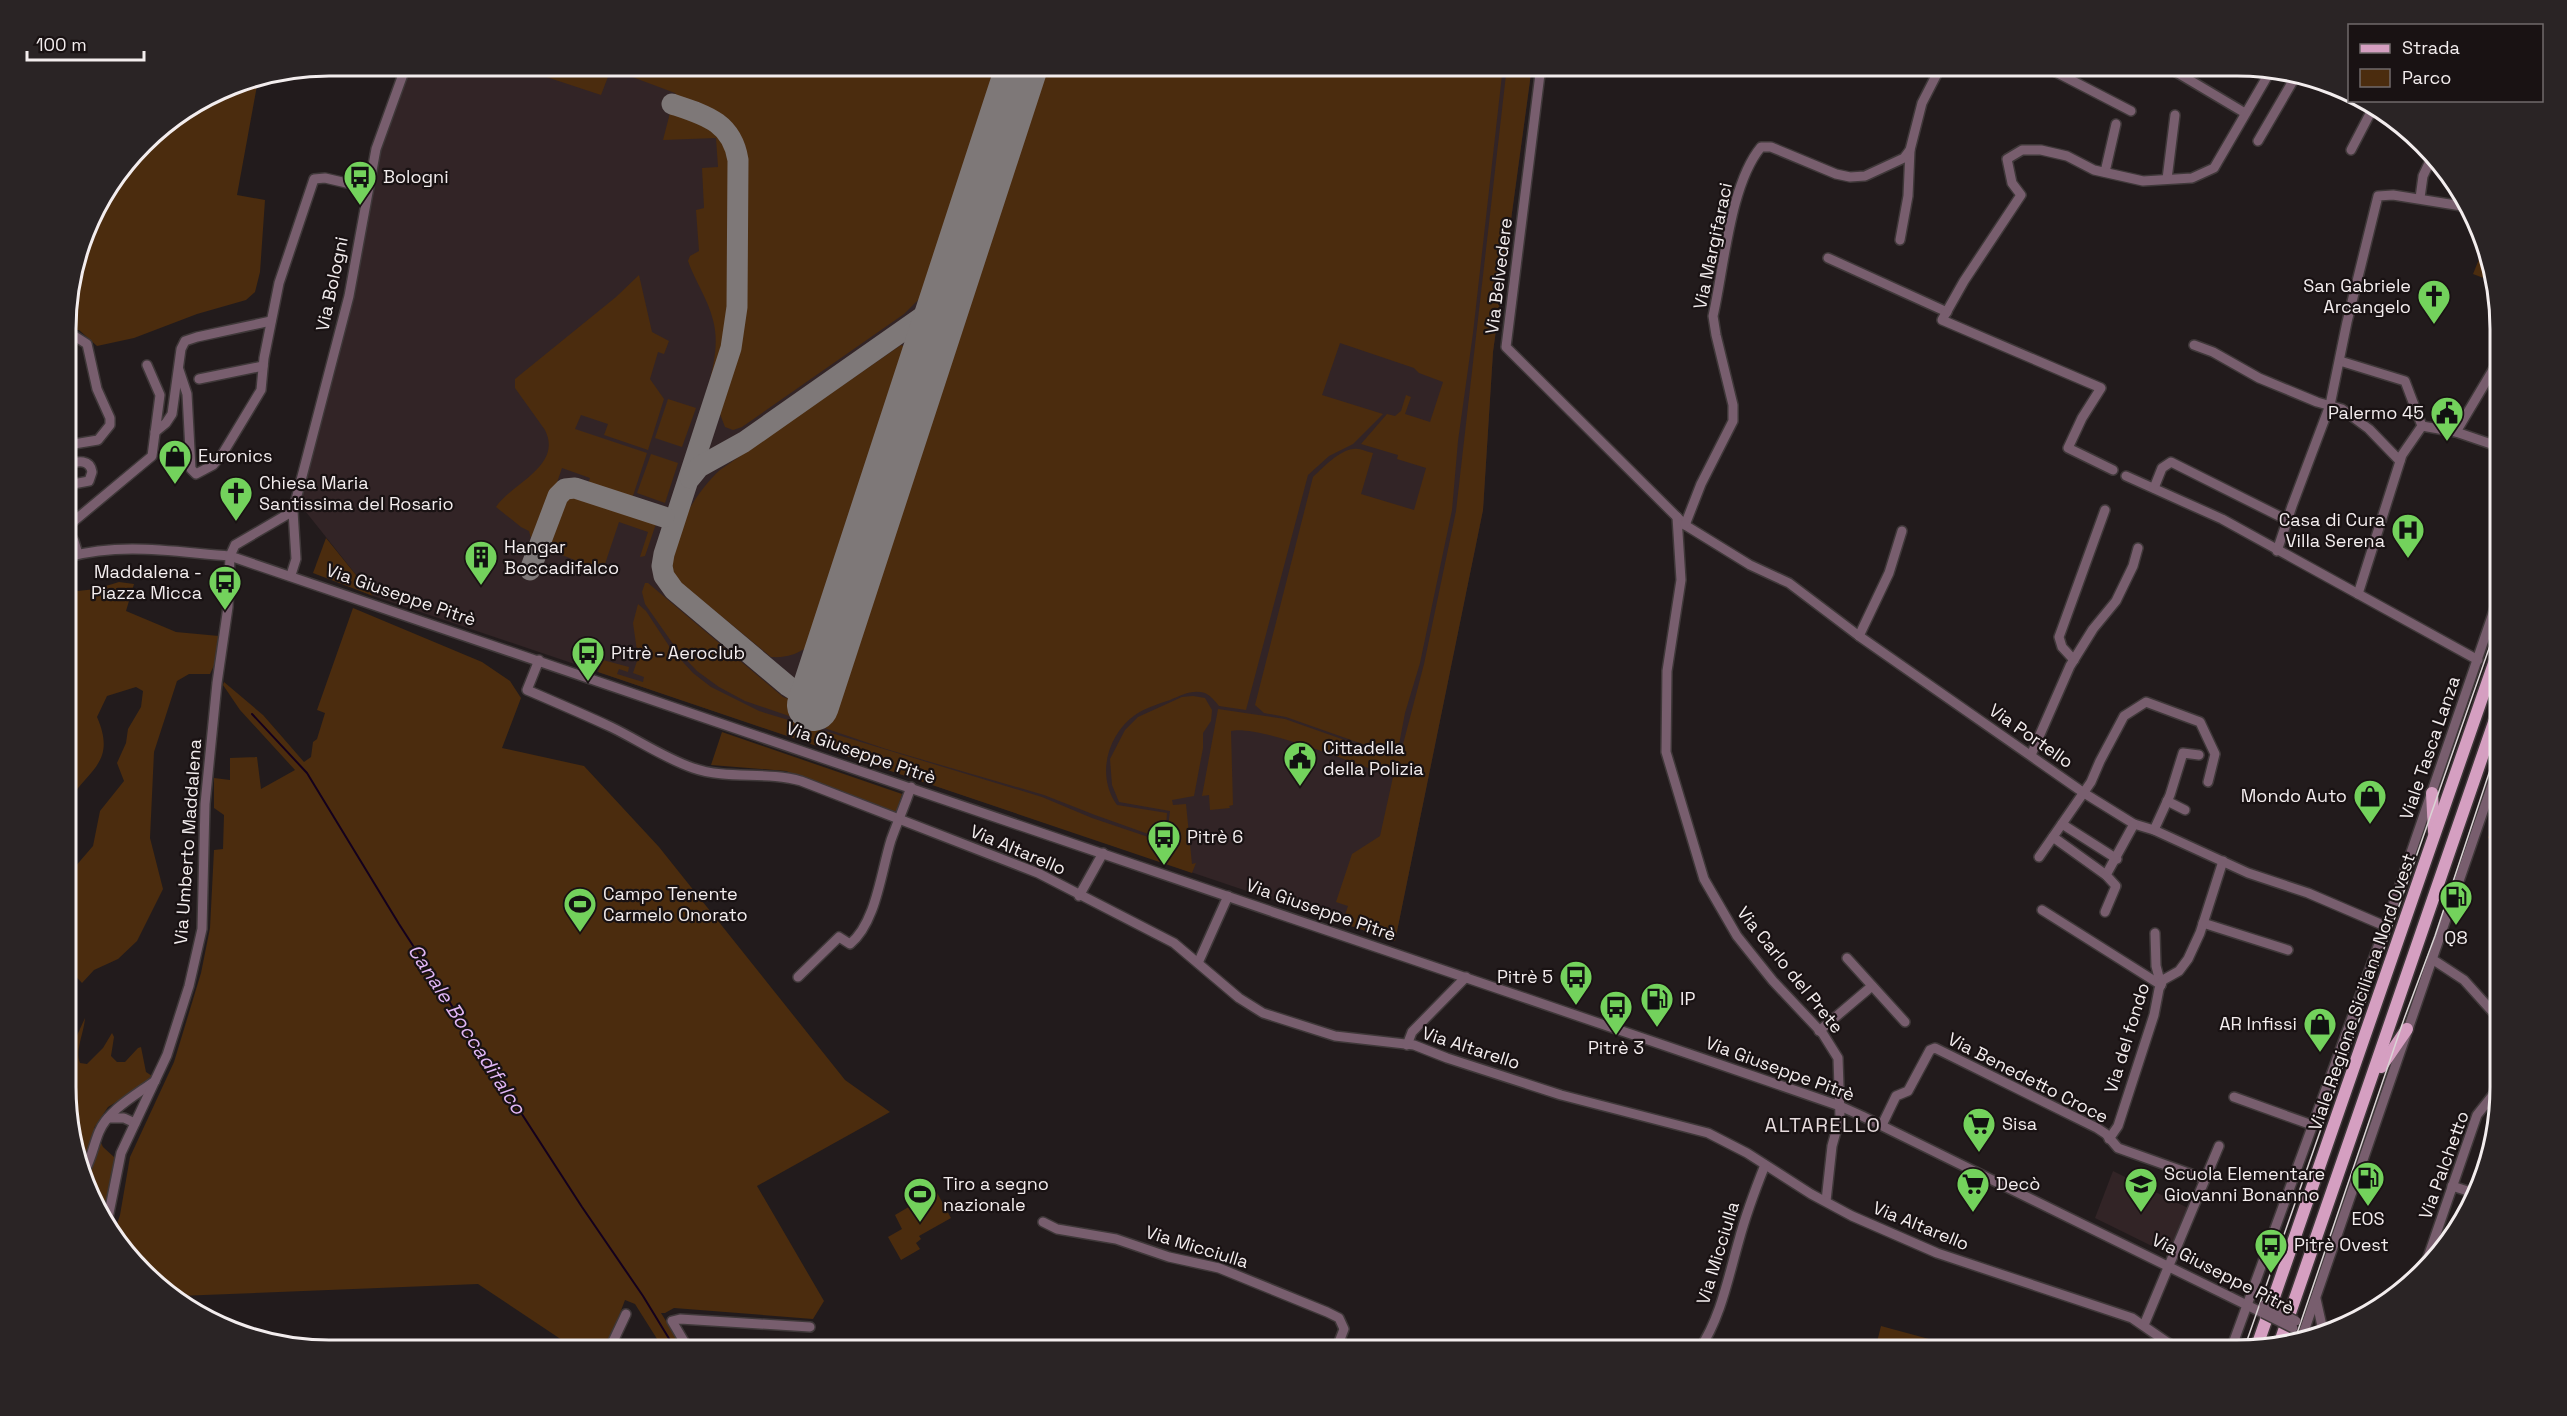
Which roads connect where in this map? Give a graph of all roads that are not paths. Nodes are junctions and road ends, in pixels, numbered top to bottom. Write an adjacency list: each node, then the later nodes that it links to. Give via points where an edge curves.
1 (402, 76): 19 (street, Via Bologni, via 376,149)
2 (1540, 76): 48 (street, Via Belvedere, via 1506,347)
3 (1936, 76): 14 (street, via 1922,103)
4 (2064, 76): 8 (street)
5 (2183, 76): 9 (street)
6 (2266, 78): 9 (street)
7 (2292, 82): 13 (street)
8 (2132, 111)
9 (2245, 113): 18 (street, via 2214,168 2192,178)
10 (2370, 114): 15 (street)
11 (2175, 115): 18 (street)
12 (2116, 124): 17 (street)
13 (2258, 141)
14 (1911, 150): 22 (street); 51 (street, Via Margifaraci, via 1904,158 1864,176 1850,177 1772,147 1761,147 1753,156 1739,193 1713,316 1733,421)
15 (2351, 150)
16 (2429, 164): 20 (street)
17 (2105, 172): 18 (street, via 2143,181); 24 (street, via 2041,150 2022,150 2007,159 2012,183 2021,195)
18 (2168, 179)
19 (368, 188): 25 (street, via 314,179 287,256); 47 (street, Via Bologni, via 348,296)
20 (2420, 198): 21 (street); 28 (street, via 2378,196)
21 (2458, 205)
22 (1900, 240)
23 (1828, 258): 24 (street)
24 (1947, 312): 42 (street, via 1942,320 2101,388 2068,448)
25 (271, 321): 30 (street); 31 (street, via 185,341)
26 (76, 337): 38 (street, via 87,344 110,418 107,430 98,440)
27 (2194, 345): 34 (street, via 2259,378)
28 (2340, 361): 34 (street); 35 (street, via 2404,381)
29 (147, 365): 36 (street, via 160,395)
30 (263, 366): 31 (street, via 261,390 243,421 213,465 196,474 191,469 187,394); 33 (street)
31 (179, 370): 36 (street, via 172,414)
32 (2490, 375): 37 (street)
33 (199, 379)
34 (2330, 405): 40 (street, via 2369,429); 50 (street)
35 (2422, 426): 37 (street); 40 (street)
36 (155, 432): 49 (street, via 152,456)
37 (2456, 432): 39 (street)
38 (76, 444)
39 (2490, 444)
40 (2400, 461): 58 (street)
41 (76, 463): 44 (street, via 84,462 92,468 89,481)
42 (2113, 470)
43 (2126, 476): 45 (street)
44 (76, 483)
45 (2154, 488): 50 (street, via 2162,468 2171,462); 54 (street, via 2222,519)
46 (2105, 510): 62 (street, via 2059,637)
47 (293, 511): 56 (street, via 235,544); 57 (street, Via Bologni, via 296,559)
48 (1677, 517): 51 (street, Via Belvedere); 104 (street, Via Carlo del Prete, via 1681,580 1667,671 1664,728 1673,783 1704,879 1737,936)
49 (76, 519)
50 (2287, 520): 54 (street)
51 (1684, 525): 60 (street, Via Portello, via 1749,565 1789,583)
52 (1902, 531): 60 (street, via 1889,573)
53 (2138, 548): 62 (street, via 2116,601)
54 (2277, 551): 58 (street)
55 (76, 555): 56 (street, Via Giuseppe Pitrè, via 110,548 140,548)
56 (230, 556): 57 (street, Via Giuseppe Pitrè); 106 (street, Via Umberto Maddalena, via 228,607 205,804 202,929 189,986)
57 (291, 575): 61 (street, Via Giuseppe Pitrè)
58 (2358, 594): 63 (street)
59 (2490, 623): 63 (street, Viale Tasca Lanza)
60 (1859, 636): 66 (street, Via Portello)
61 (539, 660): 69 (street, Via Giuseppe Pitrè); 75 (street, Via Altarello, via 527,690 693,768 721,774 783,776)
62 (2073, 660): 66 (street)
63 (2478, 660): 71 (street, Viale Tasca Lanza)
64 (2490, 675): 80 (main road, Viale Regione Siciliana Nord Ovest)
65 (2490, 734): 107 (main road, Viale Regione Siciliana Nord Ovest)
66 (2031, 755): 72 (street, Via Portello)
67 (2199, 755): 73 (street, via 2183,753)
68 (2208, 782): 72 (street, via 2215,754 2200,722 2146,702 2124,716)
69 (911, 788): 75 (street); 81 (street, Via Giuseppe Pitrè)
70 (2490, 791): 95 (street)
71 (2432, 793): 80 (main road); 91 (street, Viale Tasca Lanza)
72 (2084, 794): 76 (street); 77 (street, Via Portello)
73 (2167, 801): 74 (street); 78 (street)
74 (2185, 810)
75 (900, 820): 86 (street, Via Altarello, via 1038,873); 97 (street, via 864,928 850,944 839,937)
76 (2062, 824): 79 (street); 83 (street)
77 (2134, 824): 78 (street, Via Portello); 83 (street)
78 (2155, 827): 84 (street, Via Portello)
79 (2053, 837): 82 (street); 85 (street)
80 (2434, 839): 142 (main road, Viale Regione Siciliana Nord Ovest)
81 (1103, 853): 86 (street); 87 (street, Via Giuseppe Pitrè)
82 (2039, 856)
83 (2117, 859): 85 (street)
84 (2223, 861): 90 (street); 91 (street, Via Portello)
85 (2106, 875): 89 (street, via 2116,886)
86 (1079, 896): 96 (street, Via Altarello, via 1173,943)
87 (1228, 896): 96 (street); 98 (street, Via Giuseppe Pitrè)
88 (2042, 910): 99 (street)
89 (2105, 912)
90 (2203, 923): 93 (street); 99 (street, via 2188,959 2179,972)
91 (2385, 926): 116 (street, Viale Tasca Lanza)
92 (2155, 933): 99 (street, via 2156,966)
93 (2288, 950)
94 (1846, 958): 100 (street)
95 (2432, 959): 101 (street, via 2464,980); 103 (street)
96 (1198, 963): 105 (street, Via Altarello, via 1263,1013 1335,1036)
97 (798, 977)
98 (1466, 977): 105 (street, via 1412,1032); 111 (street, Via Giuseppe Pitrè)
99 (2162, 983): 117 (street, Via del fondo, via 2118,1126)
100 (1872, 986): 102 (street); 104 (street)
101 (2490, 1009)
102 (1905, 1022)
103 (2407, 1029): 107 (main road); 130 (street)
104 (1819, 1031): 111 (street, Via Carlo del Prete, via 1838,1058)
105 (1407, 1045): 120 (street, Via Altarello, via 1561,1095 1708,1133)
106 (156, 1080): 110 (street); 112 (street, Via Umberto Maddalena)
107 (2372, 1081): 141 (main road, Viale Regione Siciliana Nord Ovest)
108 (2234, 1097): 116 (street)
109 (2490, 1099): 122 (street, Via Palchetto, via 2477,1115)
110 (122, 1106): 112 (street); 113 (street)
111 (1840, 1106): 115 (street, Via Giuseppe Pitrè); 124 (street, Via Carlo del Prete)
112 (141, 1112): 114 (street, Via Umberto Maddalena)
113 (108, 1118): 114 (street); 119 (street)
114 (135, 1123): 125 (street, Via Umberto Maddalena, via 121,1153)
115 (1882, 1125): 117 (street, Via Benedetto Croce, via 1896,1096 1908,1091 1933,1048 2097,1128); 128 (street, Via Giuseppe Pitrè)
116 (2312, 1125): 129 (street, Viale Tasca Lanza)
117 (2109, 1139): 121 (street, Via Benedetto Croce, via 2118,1148)
118 (2219, 1146): 121 (street)
119 (88, 1163)
120 (1765, 1165): 124 (street, Via Altarello); 146 (street, Via Micciulla, via 1746,1215 1723,1300)
121 (2205, 1179): 128 (street)
122 (2452, 1186): 123 (street); 127 (street, Via Palchetto)
123 (2468, 1191)
124 (1826, 1201): 136 (street, Via Altarello, via 1937,1253)
125 (109, 1210)
126 (1042, 1222): 145 (street, Via Micciulla, via 1056,1229 1116,1239 1219,1268 1339,1318 1344,1329)
127 (2430, 1250)
128 (2169, 1265): 131 (street, Via Giuseppe Pitrè); 136 (street)
129 (2254, 1286): 131 (street); 132 (street, Via Giuseppe Pitrè)
130 (2316, 1299): 134 (street); 137 (street)
131 (2247, 1304): 132 (street, Via Giuseppe Pitrè); 148 (street)
132 (2264, 1309): 135 (street, Via Giuseppe Pitrè, bridge)
133 (626, 1314): 143 (street)
134 (2308, 1322): 135 (street, Via Giuseppe Pitrè); 139 (street)
135 (2295, 1324): 140 (street, Via Giuseppe Pitrè)
136 (2144, 1325): 147 (street, Via Altarello)
137 (2322, 1325)
138 (810, 1328): 144 (street, via 672,1321)
139 (2305, 1330)
140 (2300, 1332)
141 (2282, 1336)
142 (2260, 1338)
143 (614, 1340)
144 (683, 1340)
145 (1340, 1340)
146 (1705, 1340)
147 (2163, 1340)
148 (2234, 1340)

